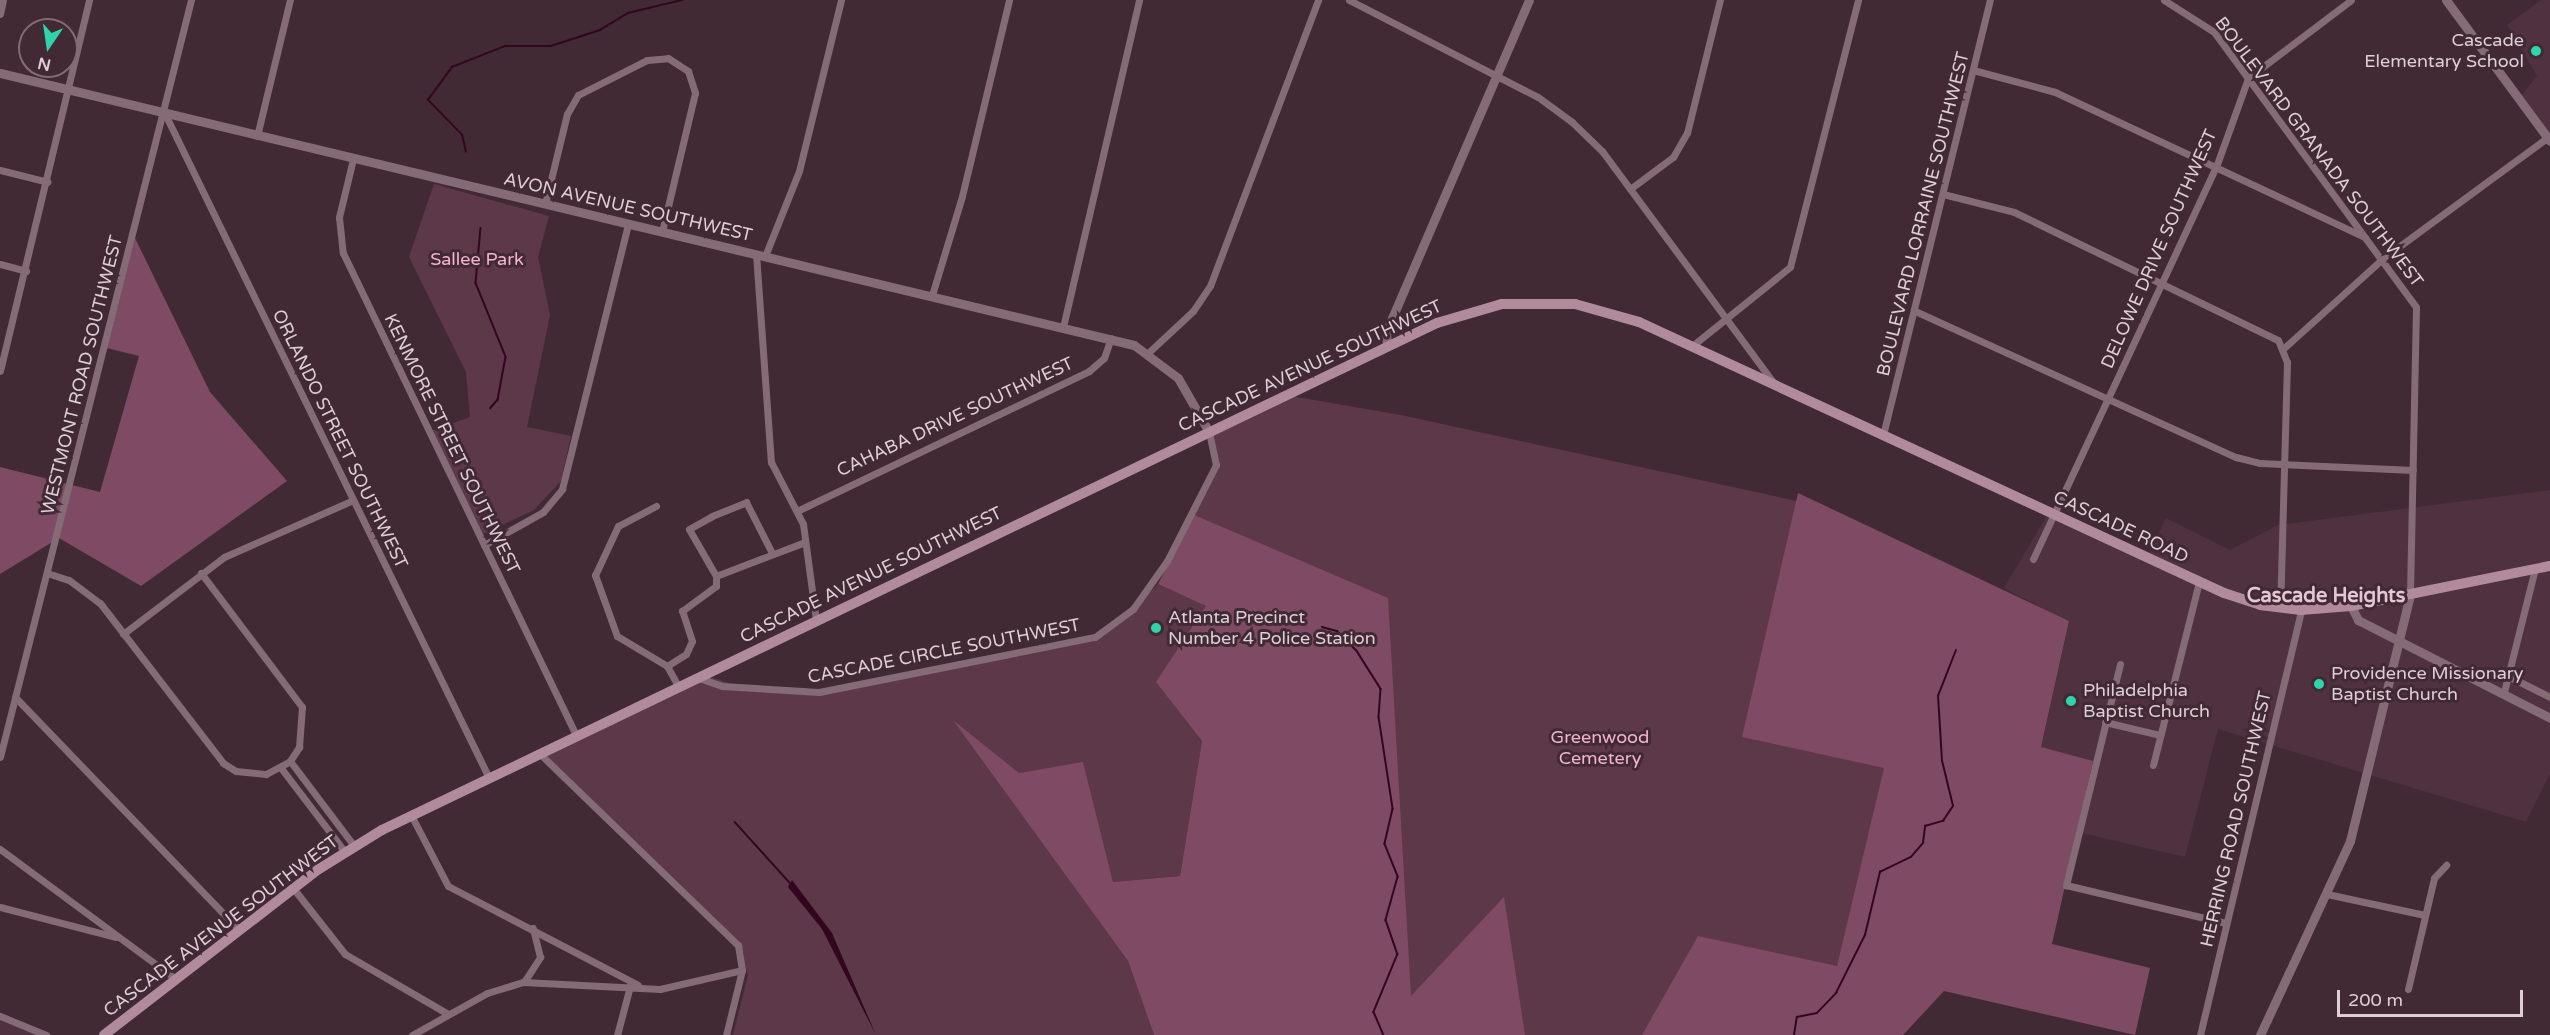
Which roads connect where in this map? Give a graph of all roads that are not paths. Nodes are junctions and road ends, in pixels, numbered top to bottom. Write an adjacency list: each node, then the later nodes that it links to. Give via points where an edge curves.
1 (3, 0): 17 (street)
2 (89, 0): 22 (street)
3 (191, 0): 23 (street, WESTMONT ROAD SOUTHWEST)
4 (290, 0): 24 (street)
5 (841, 0): 36 (street, via 799,171)
6 (1008, 0): 41 (street, via 962,196)
7 (1139, 0): 44 (street, CAHABA DRIVE SOUTHWEST)
8 (1318, 0): 49 (street, via 1210,286 1193,311)
9 (1349, 0): 20 (street)
10 (1529, 0): 20 (street)
11 (1720, 0): 30 (street, via 1688,134 1673,157)
12 (1858, 0): 43 (street, via 1797,251 1779,280)
13 (1990, 0): 18 (street, BOULEVARD LORRAINE SOUTHWEST)
14 (2164, 0): 21 (street, BOULEVARD GRANADA SOUTHWEST, via 2203,22)
15 (2351, 0): 21 (street)
16 (2446, 0): 25 (street)
17 (0, 14)
18 (1973, 70): 27 (street, via 2055,92); 31 (street, BOULEVARD LORRAINE SOUTHWEST)
19 (0, 73): 22 (street, AVON AVENUE SOUTHWEST)
20 (1498, 75): 30 (street, via 1572,122); 46 (street, via 1386,332)
21 (2248, 78): 27 (street, DELOWE DRIVE SOUTHWEST); 35 (street, BOULEVARD GRANADA SOUTHWEST)
22 (70, 90): 23 (street, AVON AVENUE SOUTHWEST); 29 (street)
23 (165, 114): 24 (street, AVON AVENUE SOUTHWEST); 58 (street, ORLANDO STREET SOUTHWEST); 68 (street, WESTMONT ROAD SOUTHWEST)
24 (257, 136): 26 (street, AVON AVENUE SOUTHWEST)
25 (2548, 140): 37 (street)
26 (353, 159): 32 (street, AVON AVENUE SOUTHWEST); 63 (street, KENMORE STREET SOUTHWEST, via 339,218 343,253)
27 (2216, 167): 35 (street); 40 (street, DELOWE DRIVE SOUTHWEST)
28 (0, 170): 29 (street)
29 (48, 182): 39 (street)
30 (1630, 189): 43 (street)
31 (1943, 194): 40 (street, via 2014,212); 42 (street, BOULEVARD LORRAINE SOUTHWEST)
32 (545, 204): 33 (street, AVON AVENUE SOUTHWEST); 34 (street, via 567,114 578,95 647,60 668,58 688,71 695,93)
33 (628, 224): 34 (street, AVON AVENUE SOUTHWEST); 63 (street, via 562,489 543,512)
34 (662, 232): 36 (street, AVON AVENUE SOUTHWEST)
35 (2366, 237): 37 (street, BOULEVARD GRANADA SOUTHWEST)
36 (760, 255): 41 (street, AVON AVENUE SOUTHWEST); 60 (street, via 771,462 779,487)
37 (2382, 259): 48 (street); 57 (street, BOULEVARD GRANADA SOUTHWEST, via 2417,314)
38 (0, 264): 39 (street)
39 (26, 271): 50 (street)
40 (2162, 283): 48 (street, via 2270,334); 53 (street, DELOWE DRIVE SOUTHWEST)
41 (932, 296): 44 (street, AVON AVENUE SOUTHWEST)
42 (1915, 311): 53 (street); 55 (street, BOULEVARD LORRAINE SOUTHWEST)
43 (1726, 321): 47 (street); 52 (street)
44 (1063, 327): 45 (street, AVON AVENUE SOUTHWEST)
45 (1111, 338): 49 (street, AVON AVENUE SOUTHWEST); 60 (street, CAHABA DRIVE SOUTHWEST, via 1104,358 1089,371)
46 (1387, 346): 47 (main road, CASCADE AVENUE SOUTHWEST, via 1466,312 1539,302 1611,312); 54 (main road, CASCADE AVENUE SOUTHWEST)
47 (1697, 348): 52 (main road, CASCADE ROAD)
48 (2284, 348): 56 (street)
49 (1149, 352): 54 (street, AVON AVENUE SOUTHWEST, via 1178,378)
50 (2, 358): 51 (street)
51 (0, 370)
52 (1774, 384): 55 (main road, CASCADE ROAD)
53 (2107, 398): 56 (street, via 2236,457); 61 (street, DELOWE DRIVE SOUTHWEST)
54 (1209, 432): 76 (main road, CASCADE AVENUE SOUTHWEST); 81 (street, CASCADE CIRCLE SOUTHWEST, via 1216,465 1167,561 1133,609 1095,637 819,692 732,687)
55 (1883, 435): 61 (main road, CASCADE ROAD)
56 (2284, 464): 57 (street); 74 (street)
57 (2413, 470): 72 (street, BOULEVARD GRANADA SOUTHWEST)
58 (353, 500): 69 (street, via 248,544); 96 (street, ORLANDO STREET SOUTHWEST)
59 (656, 506): 80 (street, via 618,526 595,575 617,636)
60 (797, 511): 62 (street)
61 (2052, 514): 65 (street, DELOWE DRIVE SOUTHWEST); 71 (main road, CASCADE ROAD)
62 (806, 542): 64 (street); 76 (street)
63 (484, 544): 89 (street, KENMORE STREET SOUTHWEST)
64 (771, 551): 70 (street); 70 (street, via 746,502 712,516 689,530)
65 (2032, 560)
66 (2550, 566): 67 (main road, CASCADE ROAD)
67 (2535, 569): 72 (main road, CASCADE ROAD); 82 (street)
68 (47, 573): 77 (street, via 88,592); 85 (street, WESTMONT ROAD SOUTHWEST)
69 (201, 573): 77 (street); 93 (street, via 302,707 305,728)
70 (716, 576): 80 (street, via 716,586 682,611 692,641 686,654)
71 (2199, 582): 74 (main road, CASCADE ROAD); 90 (street)
72 (2410, 595): 73 (main road, CASCADE ROAD); 78 (street)
73 (2351, 606): 75 (main road, CASCADE ROAD); 78 (street, via 2358,620)
74 (2280, 608): 75 (main road, CASCADE ROAD)
75 (2301, 610): 105 (street, HERRING ROAD SOUTHWEST)
76 (816, 620): 81 (main road, CASCADE AVENUE SOUTHWEST)
77 (123, 634): 95 (street, via 223,764 251,775)
78 (2398, 641): 84 (street); 102 (street, via 2362,801)
79 (2120, 664): 88 (street)
80 (667, 666): 83 (street)
81 (696, 677): 83 (main road, CASCADE AVENUE SOUTHWEST)
82 (2510, 677): 84 (street); 86 (street)
83 (678, 686): 89 (main road, CASCADE AVENUE SOUTHWEST)
84 (2504, 692): 87 (street)
85 (15, 697): 92 (street, WESTMONT ROAD SOUTHWEST); 107 (street)
86 (2550, 697)
87 (2550, 718)
88 (2105, 722): 90 (street); 105 (street, via 2066,885)
89 (576, 735): 91 (main road, CASCADE AVENUE SOUTHWEST)
90 (2160, 735): 94 (street)
91 (539, 753): 96 (main road, CASCADE AVENUE SOUTHWEST); 109 (street, via 738,945)
92 (0, 757)
93 (290, 761): 95 (street); 99 (street)
94 (2153, 765)
95 (281, 768): 99 (street)
96 (489, 777): 97 (main road, CASCADE AVENUE SOUTHWEST)
97 (411, 815): 99 (main road, CASCADE AVENUE SOUTHWEST); 106 (street, via 448,886)
98 (0, 849): 108 (street)
99 (350, 849): 101 (main road, CASCADE AVENUE SOUTHWEST)
100 (2446, 865): 104 (street, via 2434,878)
101 (293, 888): 107 (main road, CASCADE AVENUE SOUTHWEST); 115 (street, via 345,954)
102 (2327, 894): 104 (street); 123 (street)
103 (0, 907): 108 (street)
104 (2425, 915): 114 (street)
105 (2226, 923): 122 (street, HERRING ROAD SOUTHWEST)
106 (533, 928): 111 (street, via 540,957); 113 (street)
107 (239, 930): 110 (main road, CASCADE AVENUE SOUTHWEST)
108 (120, 938): 110 (street)
109 (742, 970): 113 (street, via 680,987); 121 (street)
110 (176, 979): 118 (main road, CASCADE AVENUE SOUTHWEST)
111 (523, 982): 112 (street); 115 (street)
112 (630, 986): 113 (street); 120 (street)
113 (641, 987)
114 (2408, 989)
115 (448, 1014): 119 (street)
116 (0, 1016): 117 (street)
117 (46, 1035)
118 (104, 1035)
119 (412, 1035)
120 (617, 1035)
121 (726, 1035)
122 (2200, 1035)
123 (2260, 1035)

